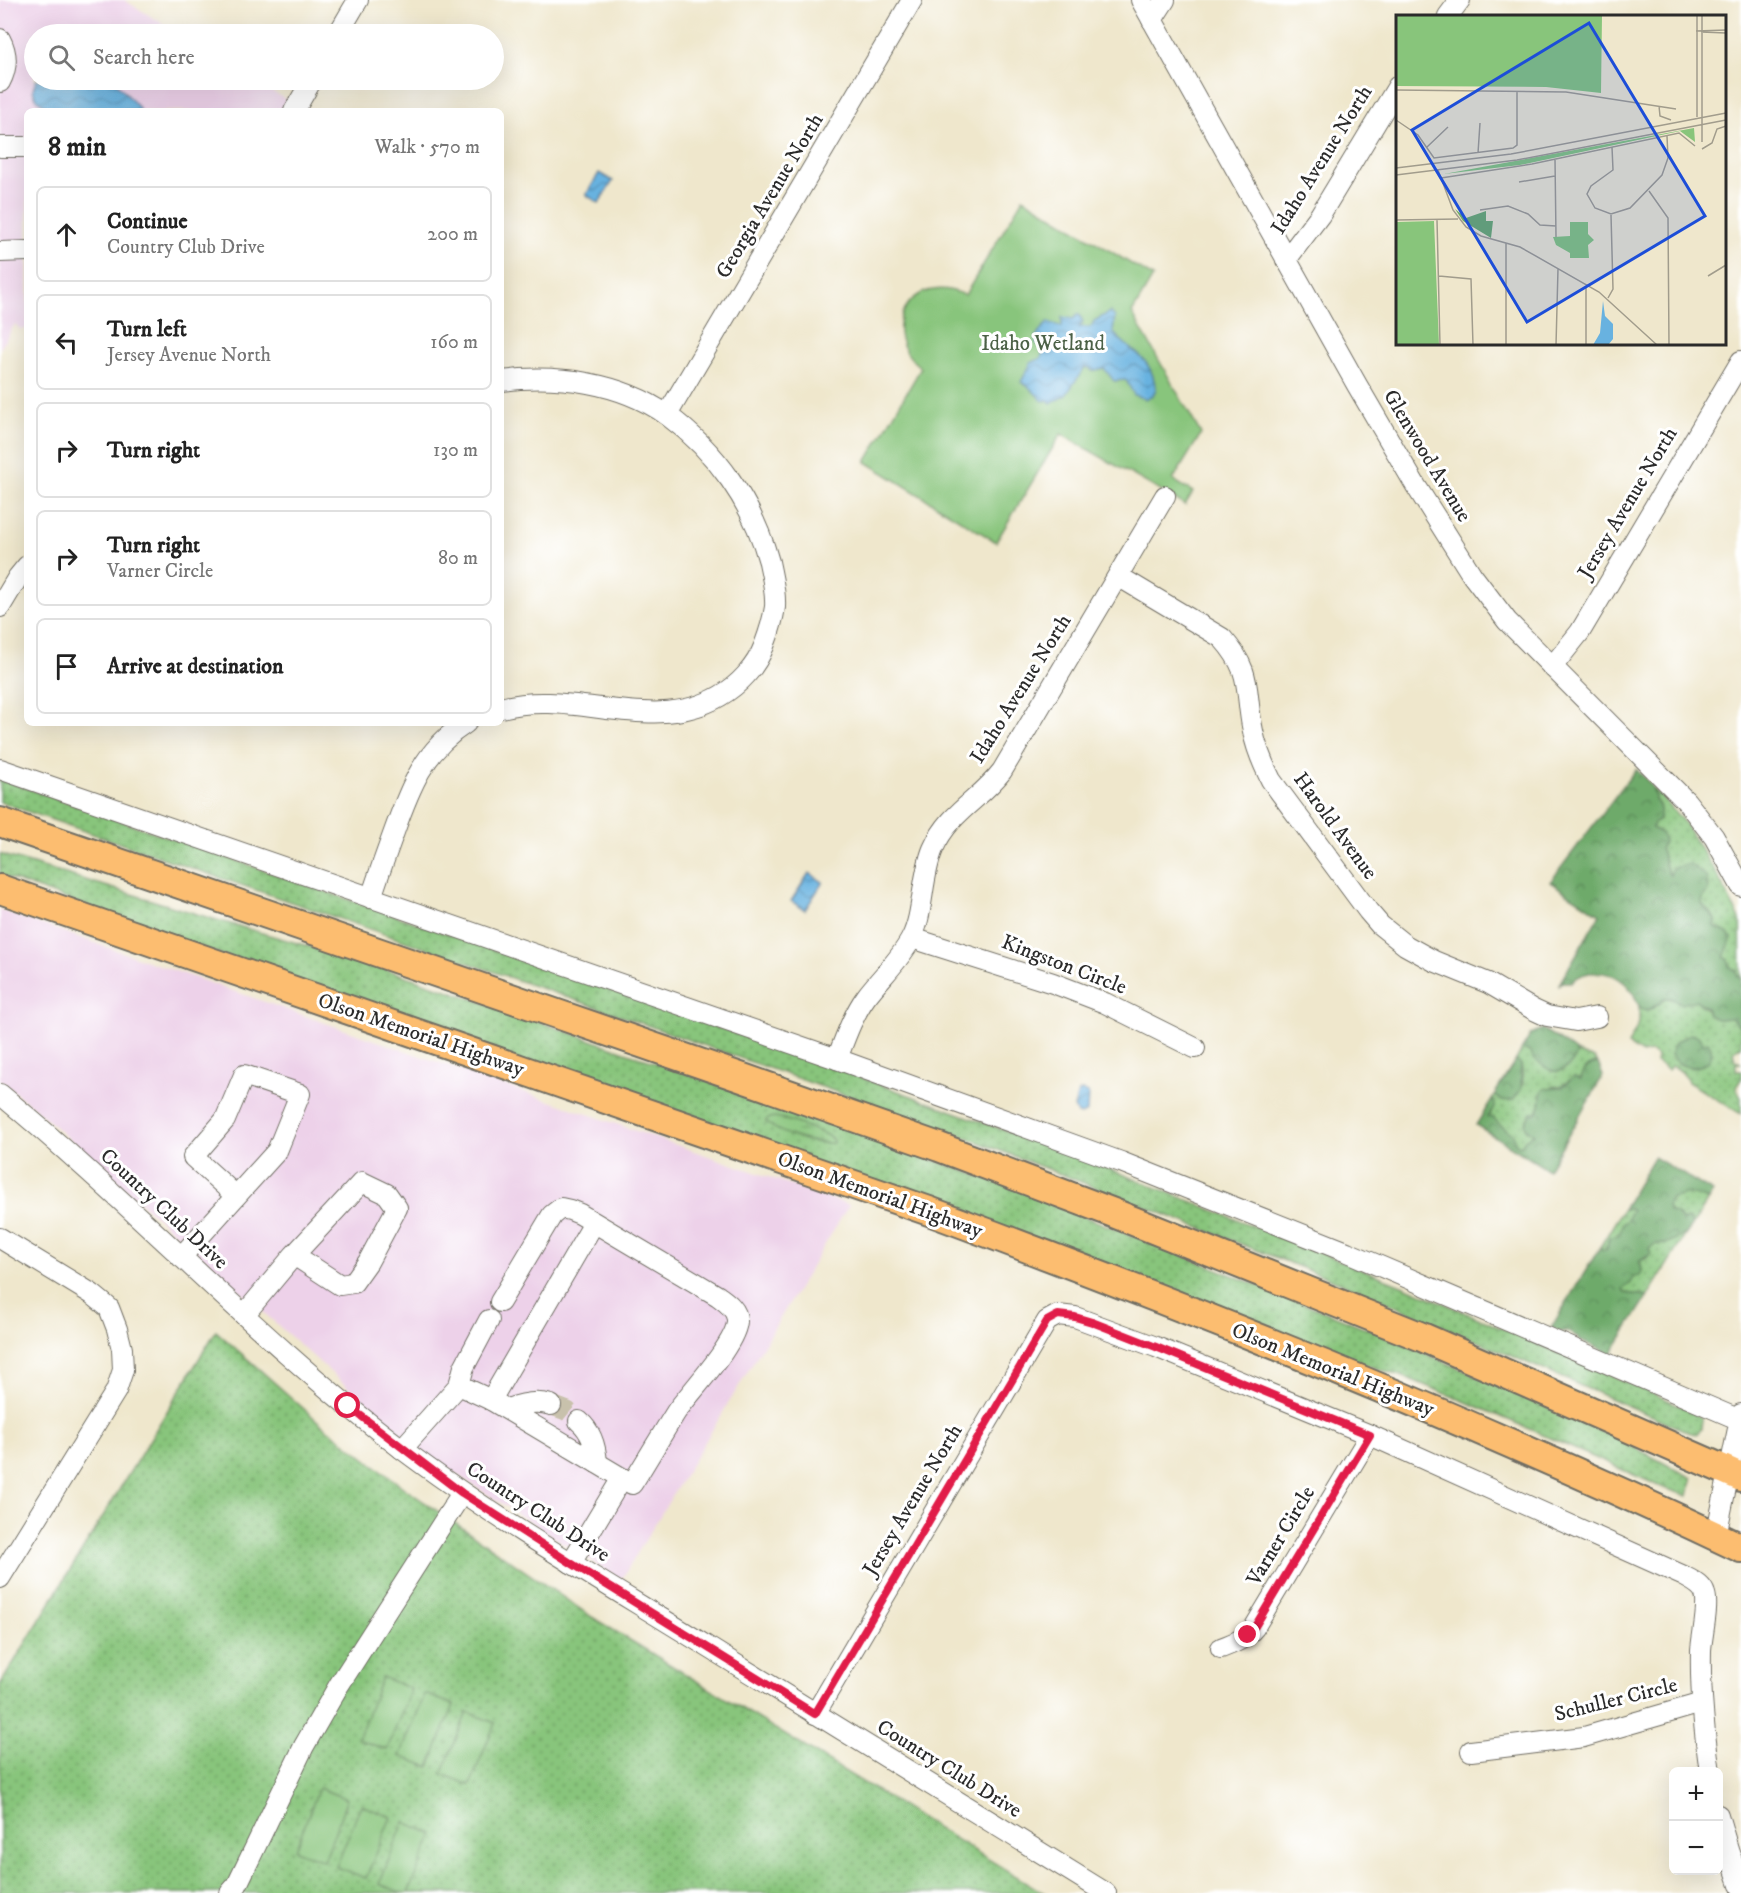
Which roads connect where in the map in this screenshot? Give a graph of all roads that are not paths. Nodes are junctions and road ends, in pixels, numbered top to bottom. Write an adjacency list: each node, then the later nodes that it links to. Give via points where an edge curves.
1 (358, 0): 8 (street)
2 (912, 0): 21 (street, Georgia Avenue North)
3 (1141, 0): 7 (street, Glenwood Avenue)
4 (1165, 0): 7 (street)
5 (1460, 0): 6 (street)
6 (1449, 15)
7 (1152, 20): 18 (street, Glenwood Avenue)
8 (344, 24)
9 (0, 39): 10 (street, via 7,56)
10 (0, 82)
11 (1396, 89): 18 (street, Idaho Avenue North, via 1320,215)
12 (306, 90): 13 (street)
13 (296, 108)
14 (0, 147): 15 (street)
15 (24, 147)
16 (24, 251): 17 (street)
17 (0, 252)
18 (1287, 260): 26 (street, Glenwood Avenue, via 1472,575 1507,621)
19 (1741, 361): 26 (street, Jersey Avenue North, via 1580,632)
20 (504, 381): 21 (street, via 578,381 629,395)
21 (667, 415): 27 (street, via 719,464 743,499 760,535 775,590 775,606 769,635 758,658 733,688 692,709 644,713 556,703)
22 (1165, 496): 24 (street, Idaho Avenue North)
23 (24, 570): 25 (street)
24 (1118, 576): 35 (street, Idaho Avenue North, via 1002,771 959,811 940,835 927,866); 36 (street, Harold Avenue, via 1222,638 1231,648 1245,672 1253,730 1271,780 1380,925 1434,962 1488,983 1547,1016 1576,1021)
25 (0, 607)
26 (1552, 667): 31 (street, Glenwood Avenue, via 1686,801 1714,837)
27 (504, 707)
28 (462, 726): 34 (street, via 440,744 412,783)
29 (0, 769): 34 (street)
30 (0, 822): 56 (highway, via 748,1080 1090,1203 1422,1336)
31 (1741, 886)
32 (0, 889): 33 (highway, Olson Memorial Highway)
33 (14, 896): 59 (highway, Olson Memorial Highway, via 918,1208 1131,1287 1401,1397)
34 (371, 898): 38 (street)
35 (912, 938): 37 (street, Kingston Circle, via 1105,1003); 38 (street, Idaho Avenue North, via 864,999)
36 (1598, 1017)
37 (1195, 1048)
38 (837, 1059): 51 (street, via 1121,1162 1304,1234)
39 (0, 1094): 44 (street, Country Club Drive)
40 (236, 1196): 40 (street, via 277,1151 300,1094 244,1075 225,1120 193,1157); 44 (street)
41 (594, 1223): 45 (street, via 570,1210 561,1209 552,1215); 49 (street); 57 (street, via 718,1296 737,1317 730,1342 678,1410 632,1484)
42 (0, 1238): 62 (street, via 109,1308 122,1348 123,1370 116,1391)
43 (294, 1255): 43 (street, via 340,1285 352,1283 397,1208 387,1194 362,1182); 46 (street)
44 (181, 1257): 46 (street, Country Club Drive)
45 (500, 1302)
46 (244, 1315): 54 (street, Country Club Drive)
47 (489, 1320): 48 (street, via 464,1367)
48 (459, 1385): 49 (street); 54 (street)
49 (499, 1405): 50 (street); 55 (street)
50 (551, 1405)
51 (1740, 1417): 56 (street)
52 (579, 1421): 55 (street, via 590,1436)
53 (1370, 1435): 63 (street, Varner Circle, via 1254,1628 1239,1641); 64 (street, via 1702,1587 1706,1601 1701,1647); 65 (street, Jersey Avenue North, via 1092,1322 1058,1315 1047,1321)
54 (402, 1449): 58 (street, Country Club Drive)
55 (597, 1463): 57 (street)
56 (1736, 1474): 59 (street)
57 (622, 1478): 61 (street)
58 (462, 1493): 61 (street, Country Club Drive); 70 (street, via 333,1695)
59 (1716, 1536): 60 (highway, Olson Memorial Highway)
60 (1741, 1548)
61 (571, 1563): 65 (street, Country Club Drive)
62 (0, 1578)
63 (1221, 1648)
64 (1702, 1703): 66 (street, Schuller Circle, via 1584,1737); 67 (street)
65 (815, 1714): 71 (street, Country Club Drive)
66 (1470, 1751)
67 (1709, 1767)
68 (1721, 1821): 69 (street)
69 (1741, 1887)
70 (230, 1893)
71 (1106, 1893)

